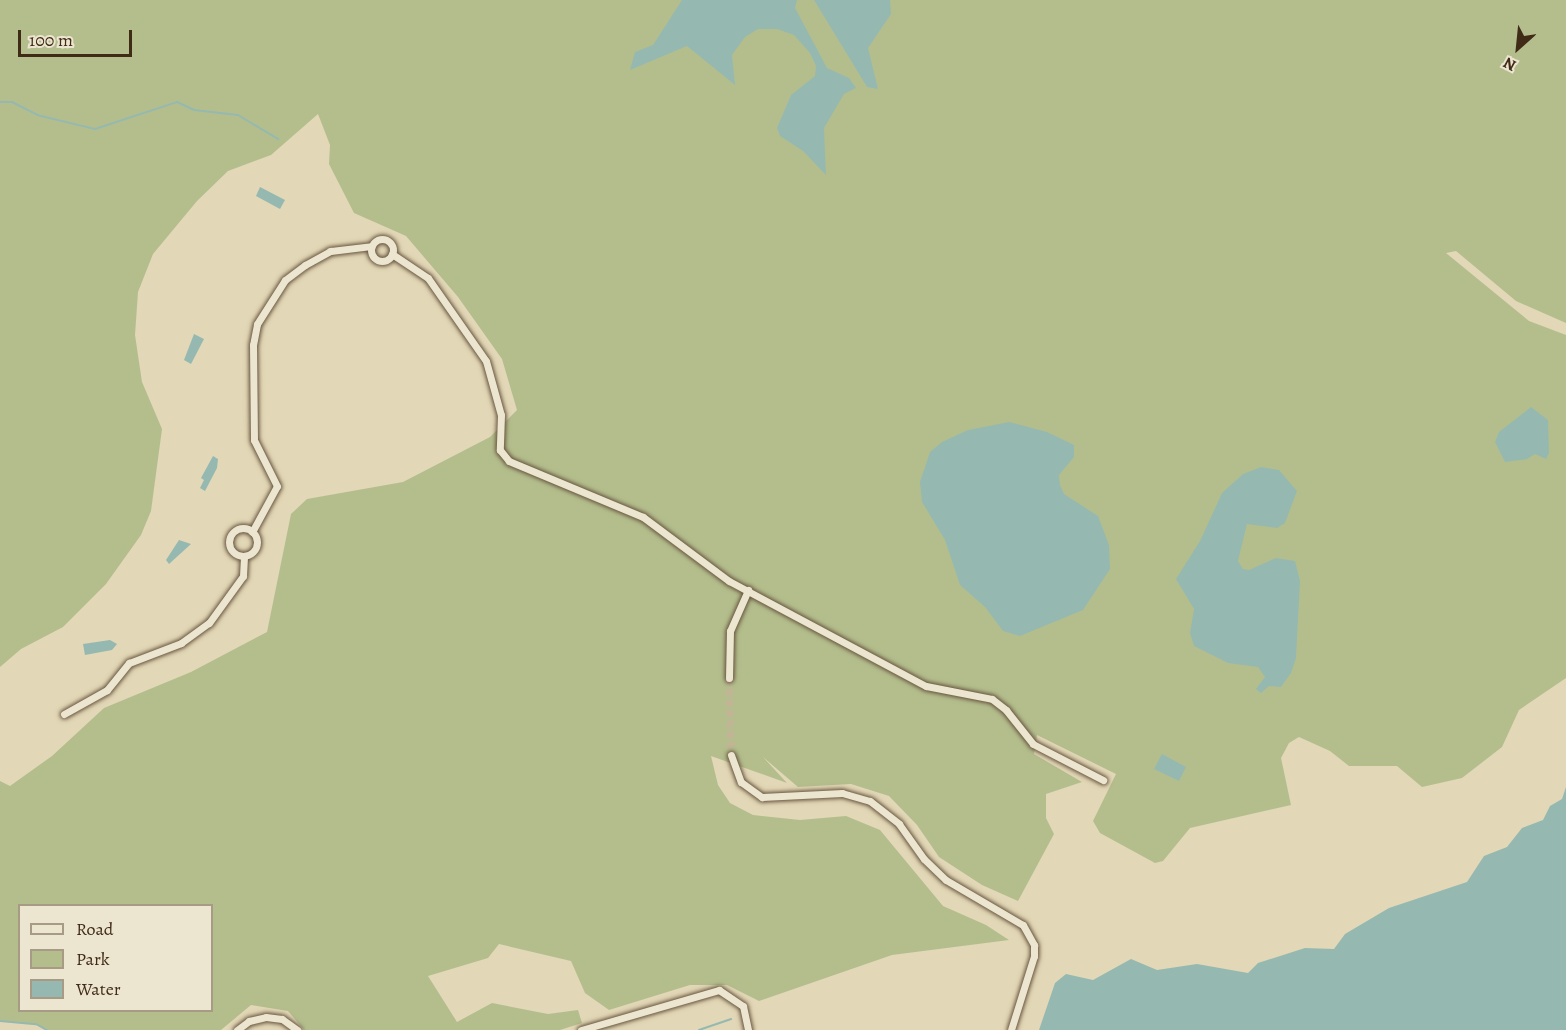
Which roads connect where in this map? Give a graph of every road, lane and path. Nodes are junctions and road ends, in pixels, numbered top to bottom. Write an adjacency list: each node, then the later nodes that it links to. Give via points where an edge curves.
1 (372, 246): 2 (street, via 377,259 388,259); 2 (street, via 379,239 386,240 393,247); 3 (street, via 330,251 305,265 285,280 257,324 253,345 254,440 278,486)
2 (392, 254): 5 (street, via 428,278 486,361 501,415 500,450 509,461 643,517 698,559)
3 (252, 532): 4 (street, via 257,544 253,552); 4 (street, via 240,528 230,536 231,549)
4 (244, 556): 7 (street, via 243,576 224,608 193,636 129,663 107,690)
5 (748, 590): 6 (street, via 730,631); 9 (street, via 926,686 992,699 1033,744)
6 (729, 678)
7 (64, 714)
8 (731, 755): 14 (street, via 741,782 762,797 842,793 870,801 899,824 924,859 946,880 1023,925 1034,945 1034,956)
9 (1103, 780)
10 (237, 1030): 11 (street, via 249,1021 266,1017 282,1019)
11 (297, 1030)
12 (581, 1030): 13 (street, via 720,990 743,1006)
13 (748, 1030)
14 (1011, 1030)

